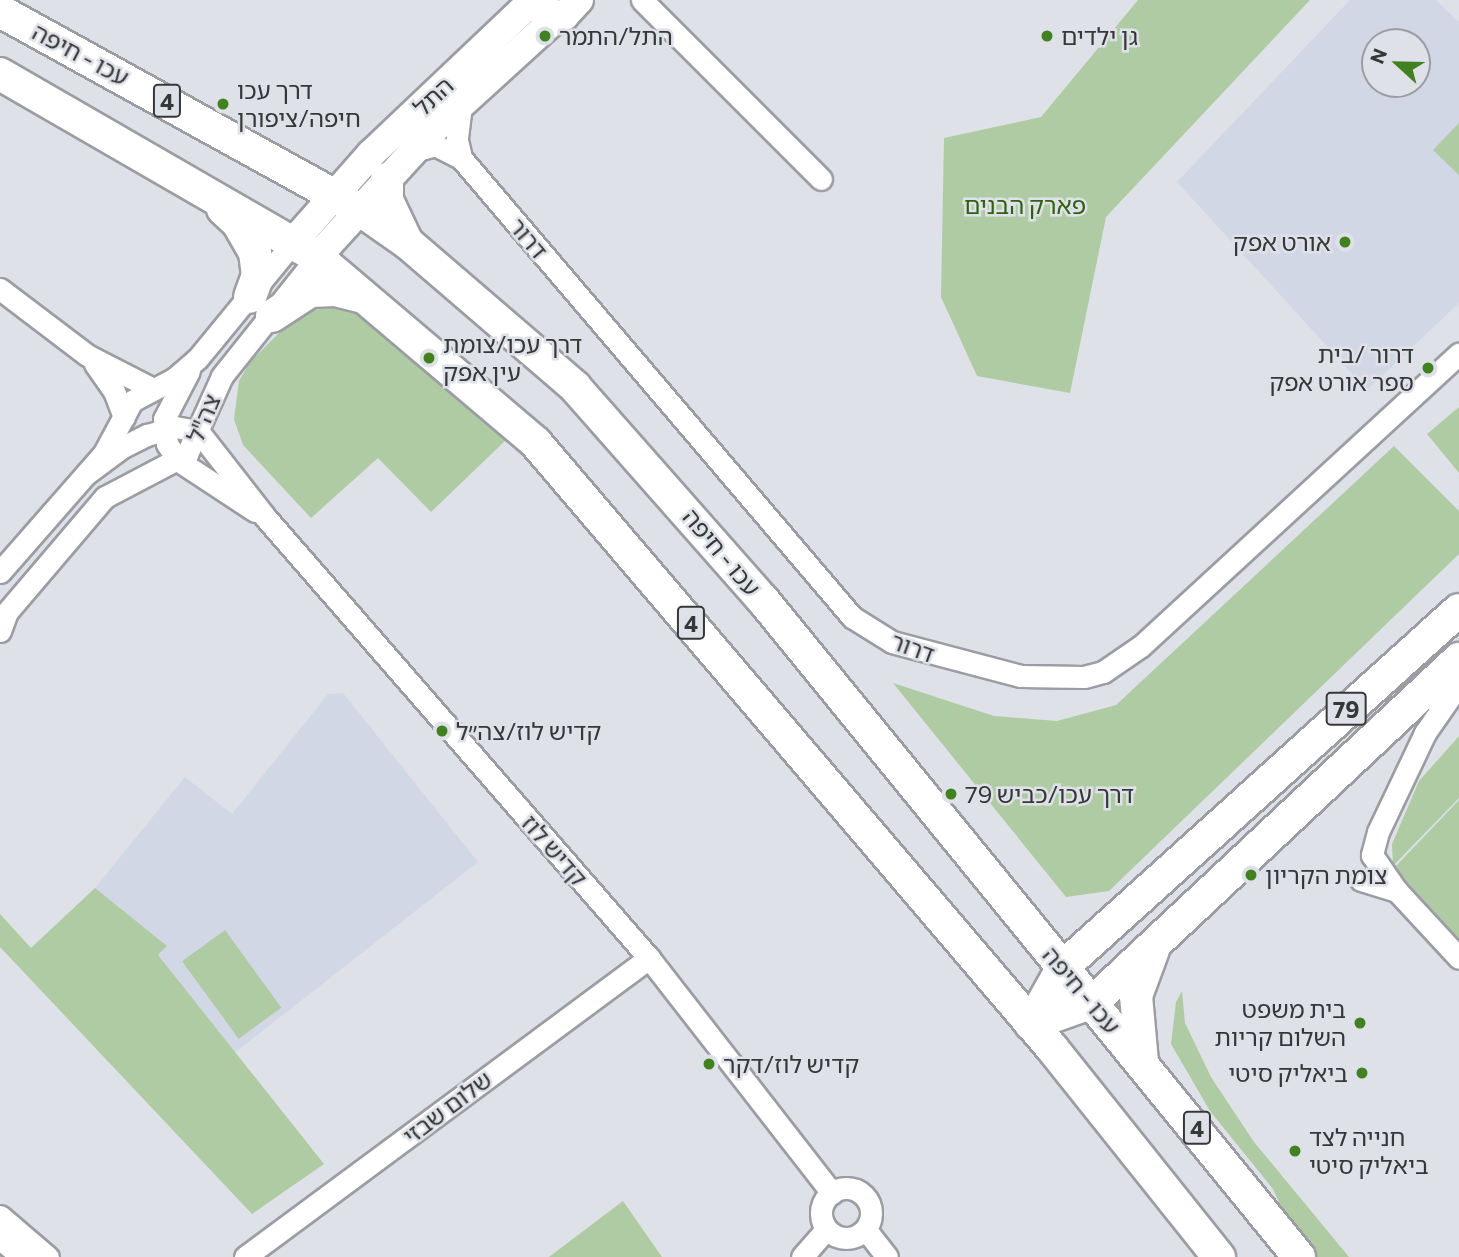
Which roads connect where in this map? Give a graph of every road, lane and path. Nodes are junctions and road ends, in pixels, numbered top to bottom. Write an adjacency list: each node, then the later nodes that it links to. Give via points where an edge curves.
1 (534, 0): 3 (main road, via 542,12); 12 (main road, התל)
2 (642, 0): 10 (street)
3 (574, 5): 6 (main road, התל)
4 (0, 10): 12 (highway, עכו - חיפה / 4)
5 (0, 74): 11 (highway, 4)
6 (461, 104): 7 (main road, התל); 8 (street, via 457,140)
7 (413, 151): 8 (street, דרור, via 435,145); 9 (main road, התל)
8 (461, 158): 19 (street, דרור, via 852,617 892,642 1021,676 1084,677 1103,672 1141,646)
9 (387, 179): 12 (main road, התל); 13 (highway, via 385,192 391,212)
10 (821, 179)
11 (190, 181): 14 (highway, 4); 17 (highway, via 248,236)
12 (346, 201): 13 (highway, עכו - חיפה / 4); 14 (main road, צה"ל)
13 (409, 244): 35 (highway, עכו - חיפה / 4, via 506,324 613,426 763,600)
14 (305, 249): 16 (highway, 4); 17 (street, צה"ל)
15 (0, 289): 20 (street)
16 (372, 301): 17 (highway, via 322,289); 42 (highway, 4, via 536,443)
17 (261, 306): 18 (street, צה"ל); 24 (street, צה"ל)
18 (206, 350): 21 (street, צה"ל, via 186,370); 23 (street, via 171,402)
19 (1459, 354)
20 (88, 355): 21 (street); 22 (street, via 109,382)
21 (152, 389): 22 (street, צה"ל, via 139,394)
22 (124, 417): 26 (street, צה"ל, via 112,443)
23 (164, 429): 24 (street); 25 (street); 26 (street, via 121,448)
24 (198, 431): 25 (street, צה"ל); 27 (street, קדיש לוז)
25 (179, 461): 27 (street, קדיש לוז); 30 (street, צה"ל, via 105,497 7,611)
26 (86, 474): 28 (street, צה"ל)
27 (266, 518): 38 (street, קדיש לוז)
28 (0, 572)
29 (1459, 610): 36 (highway, 79)
30 (0, 631)
31 (1459, 659): 37 (highway, 79)
32 (1459, 684): 34 (street, via 1425,733 1373,845 1374,862)
33 (1361, 880): 34 (street)
34 (1398, 891): 39 (street)
35 (1010, 902): 36 (highway, via 1044,926 1073,936); 40 (highway, עכו - חיפה / 4)
36 (1111, 923): 40 (highway, 79)
37 (1171, 925): 41 (highway, 79); 43 (highway, via 1138,985 1136,1023)
38 (649, 958): 44 (street, קדיש לוז); 51 (street, שלום שבזי)
39 (1459, 958)
40 (1063, 967): 41 (highway, עכו - חיפה / 4); 42 (highway, 79)
41 (1093, 1002): 42 (highway, 79); 43 (highway, עכו - חיפה / 4)
42 (1031, 1024): 54 (highway, 4)
43 (1142, 1063): 55 (highway, עכו - חיפה / 4)
44 (832, 1193): 46 (street, via 822,1205); 47 (street, via 847,1188 862,1193 871,1207)
45 (0, 1216): 50 (street)
46 (826, 1229): 47 (street, via 845,1239); 52 (street)
47 (866, 1230): 53 (street)
48 (0, 1239): 49 (street)
49 (22, 1257)
50 (48, 1257)
51 (245, 1257)
52 (802, 1257)
53 (887, 1257)
54 (1219, 1257)
55 (1299, 1257)

